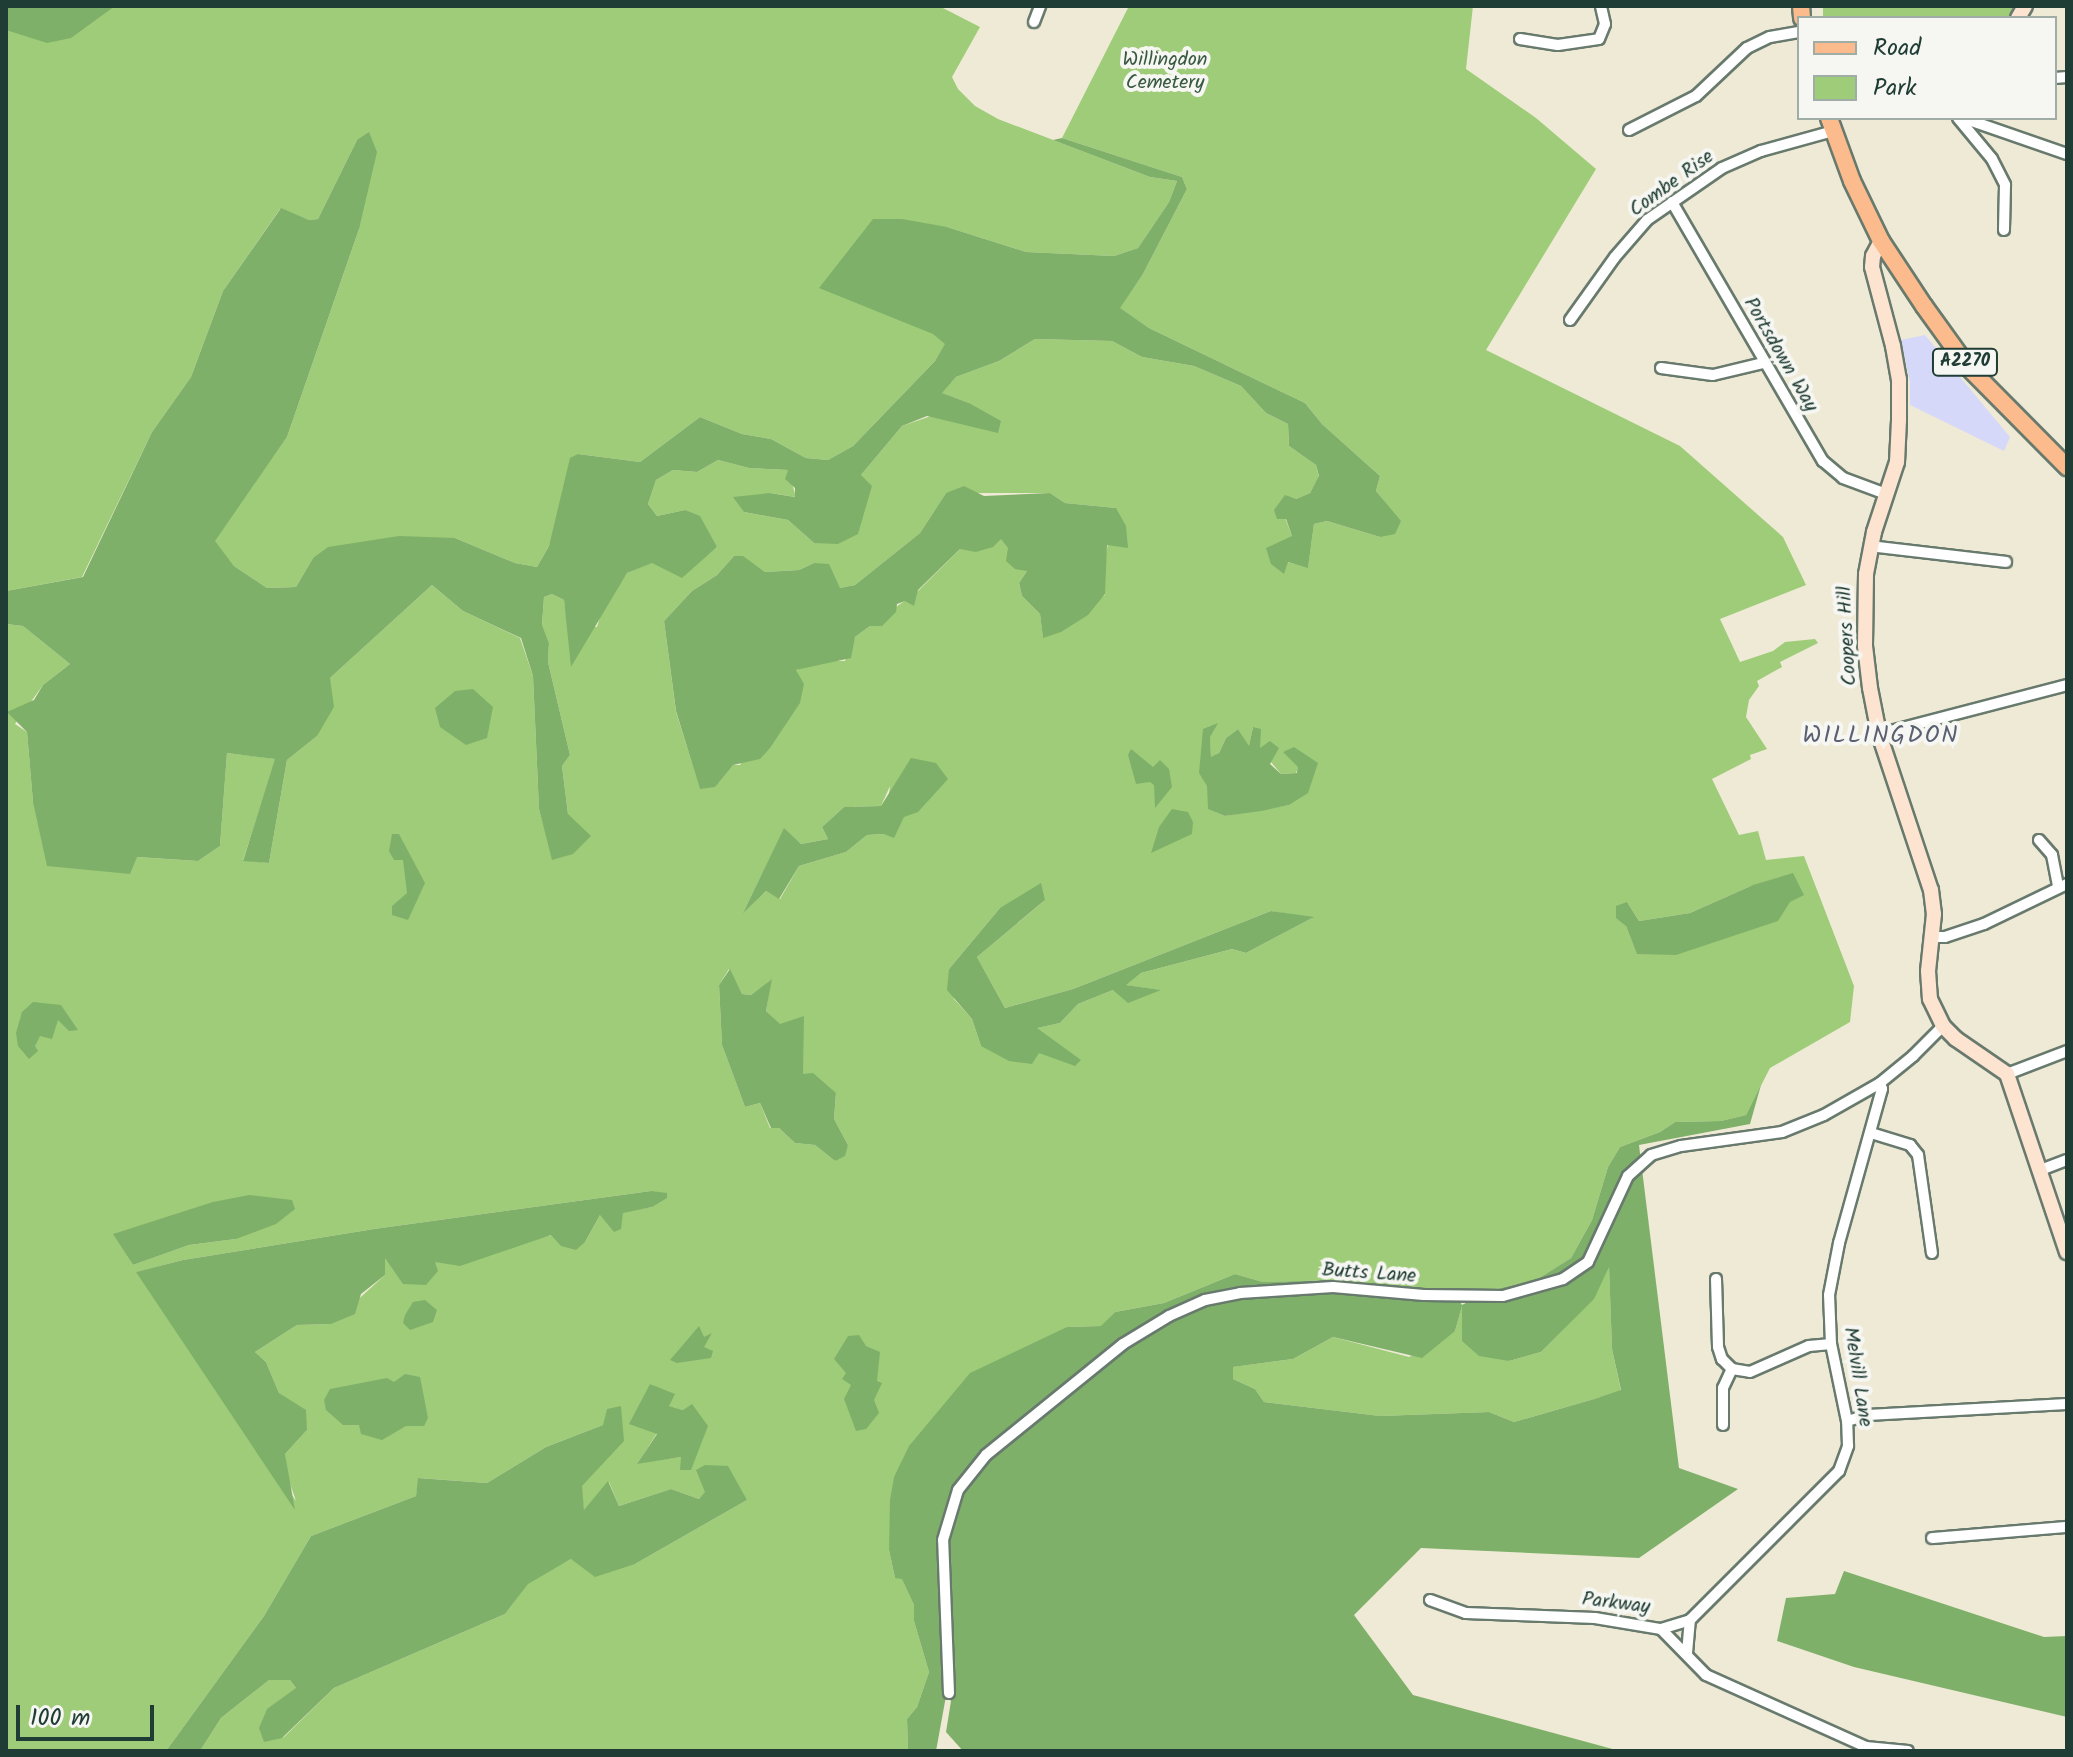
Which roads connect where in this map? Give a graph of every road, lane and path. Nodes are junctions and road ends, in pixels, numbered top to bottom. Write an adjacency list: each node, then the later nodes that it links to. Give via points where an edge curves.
1 (1040, 6): 3 (street)
2 (1601, 6): 5 (street, via 1605,24 1599,39 1558,45)
3 (1034, 22)
4 (1797, 32): 9 (street, via 1747,48 1696,96)
5 (1520, 39)
6 (1962, 120): 12 (street, via 2005,185)
7 (1966, 120): 10 (street)
8 (1831, 124): 11 (street, Combe Rise, via 1722,168); 13 (main road, A2270)
9 (1629, 130)
10 (2067, 154)
11 (1672, 202): 14 (street, Combe Rise, via 1647,220 1615,257); 15 (street, Portsdown Way)
12 (2004, 230)
13 (1881, 241): 17 (main road, A2270, via 1968,367); 18 (street, Coopers Hill, via 1872,260 1873,273 1899,379 1897,462)
14 (1570, 320)
15 (1763, 363): 16 (street, via 1713,375); 18 (street, Portsdown Way, via 1823,461 1843,478)
16 (1661, 368)
17 (2067, 467)
18 (1886, 494): 19 (street, Coopers Hill)
19 (1870, 546): 20 (street); 22 (street, Coopers Hill, via 1865,646)
20 (2006, 562)
21 (2067, 685): 22 (street)
22 (1879, 734): 25 (street, Coopers Hill, via 1931,890)
23 (2039, 840): 24 (street, via 2052,855)
24 (2062, 885): 25 (street, via 1984,924)
25 (1933, 937): 26 (street, Coopers Hill, via 1930,999)
26 (1943, 1026): 28 (street); 29 (street, Butts Lane)
27 (2067, 1051): 28 (street)
28 (2007, 1074): 32 (street)
29 (1880, 1083): 30 (street, Melvill Lane); 47 (street, Butts Lane, via 1782,1132 1651,1155 1628,1176 1588,1262 1536,1290 1503,1296 1333,1287 1240,1293 1205,1300 1123,1344 986,1455 958,1490 943,1540)
30 (1871, 1133): 34 (street, via 1910,1145 1918,1155); 36 (street, Melvill Lane, via 1836,1256 1829,1295)
31 (2067, 1160): 32 (street)
32 (2038, 1171): 33 (street)
33 (2067, 1252)
34 (1932, 1253)
35 (1716, 1279): 37 (street, via 1718,1347)
36 (1831, 1344): 37 (street, via 1798,1350 1767,1368); 39 (street, Melvill Lane)
37 (1732, 1369): 40 (street, via 1723,1388)
38 (2067, 1404): 39 (street, via 1868,1415)
39 (1847, 1421): 44 (street, Melvill Lane, via 1848,1446 1839,1471)
40 (1723, 1425)
41 (2067, 1527): 42 (street)
42 (1932, 1538)
43 (1430, 1600): 45 (street, Parkway, via 1466,1613 1595,1618)
44 (1690, 1620): 45 (street); 46 (street)
45 (1661, 1629): 46 (street, Parkway)
46 (1687, 1653): 48 (street, Parkway, via 1706,1675 1866,1747)
47 (949, 1693)
48 (1908, 1751)

